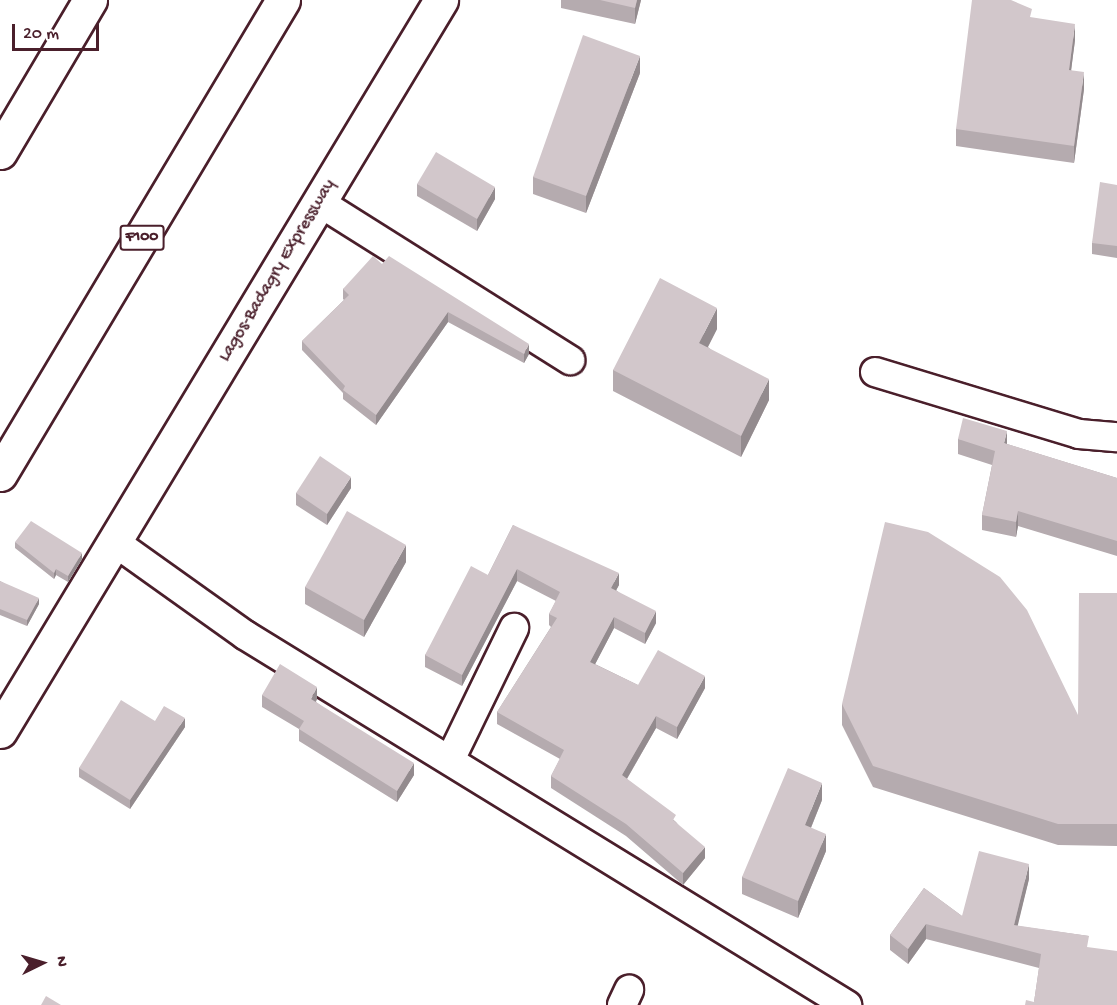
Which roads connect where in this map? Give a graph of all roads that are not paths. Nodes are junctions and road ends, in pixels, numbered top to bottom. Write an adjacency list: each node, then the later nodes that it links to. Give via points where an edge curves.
1 (90, 0): 4 (main road)
2 (283, 0): 9 (main road, F100)
3 (441, 0): 5 (main road, Lagos-Badagry Expressway)
4 (0, 152)
5 (319, 202): 6 (street); 10 (main road, Lagos-Badagry Expressway)
6 (570, 360)
7 (875, 372): 8 (street, via 1079,434)
8 (1117, 437)
9 (0, 474)
10 (116, 543): 12 (main road, Lagos-Badagry Expressway); 13 (street, via 245,635)
11 (514, 628): 13 (street)
12 (0, 731)
13 (450, 760): 14 (street)
14 (847, 1005)

